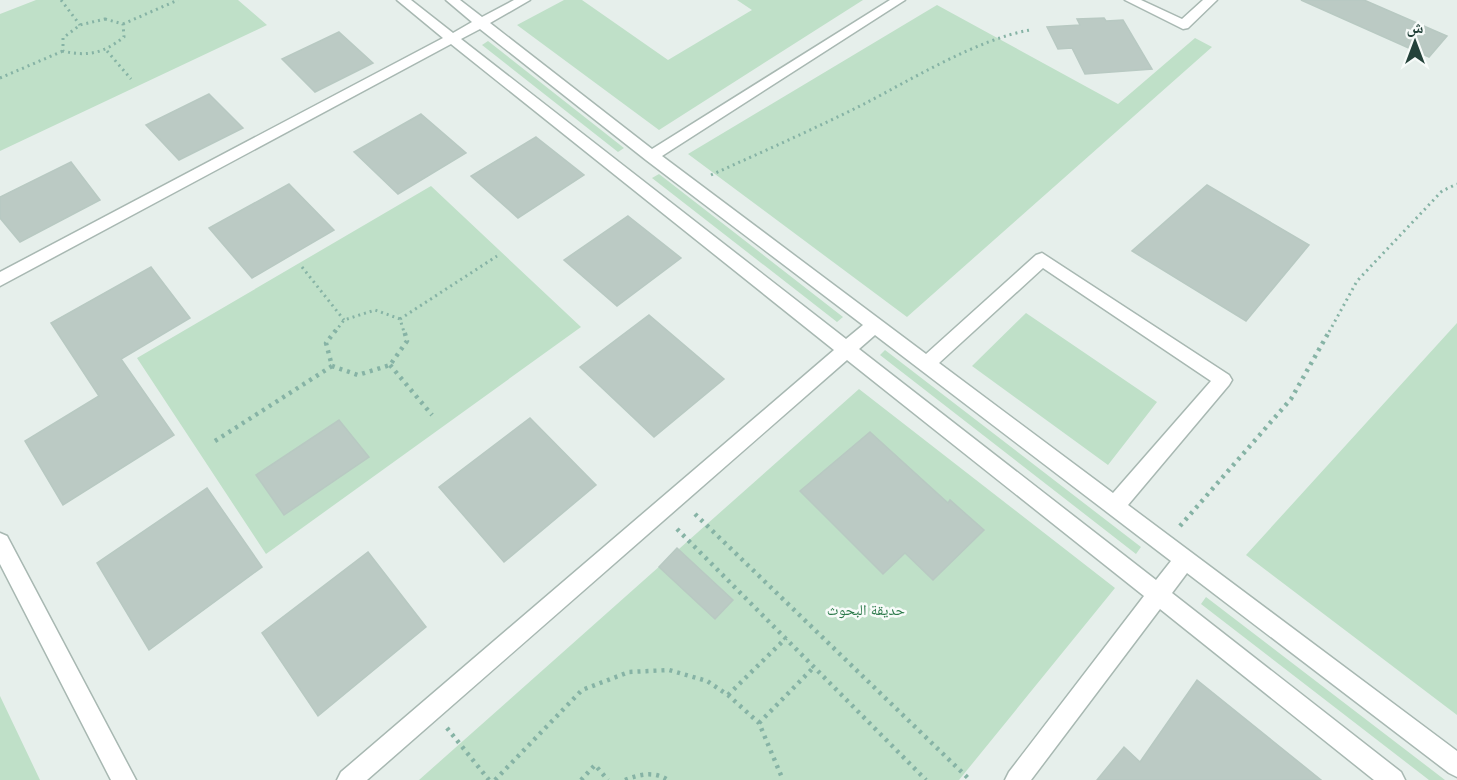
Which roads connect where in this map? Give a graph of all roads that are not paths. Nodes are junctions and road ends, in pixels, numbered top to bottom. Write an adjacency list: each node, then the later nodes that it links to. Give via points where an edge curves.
1 (404, 0): 8 (street)
2 (452, 0): 7 (street)
3 (524, 0): 7 (street)
4 (899, 0): 9 (street)
5 (1131, 0): 6 (street, via 1183,25)
6 (1211, 0)
7 (481, 22): 8 (street); 9 (street)
8 (452, 38): 10 (street); 12 (street)
9 (651, 156): 11 (street)
10 (0, 280)
11 (876, 324): 12 (street); 13 (street)
12 (847, 350): 17 (street); 20 (street)
13 (927, 363): 14 (street); 14 (street, via 1042,259 1223,380)
14 (1114, 506): 16 (street)
15 (0, 543): 19 (street)
16 (1184, 560): 17 (street); 18 (street)
17 (1158, 595): 21 (street); 22 (street)
18 (1457, 765)
19 (124, 780)
20 (349, 780)
21 (1017, 780)
22 (1393, 780)

